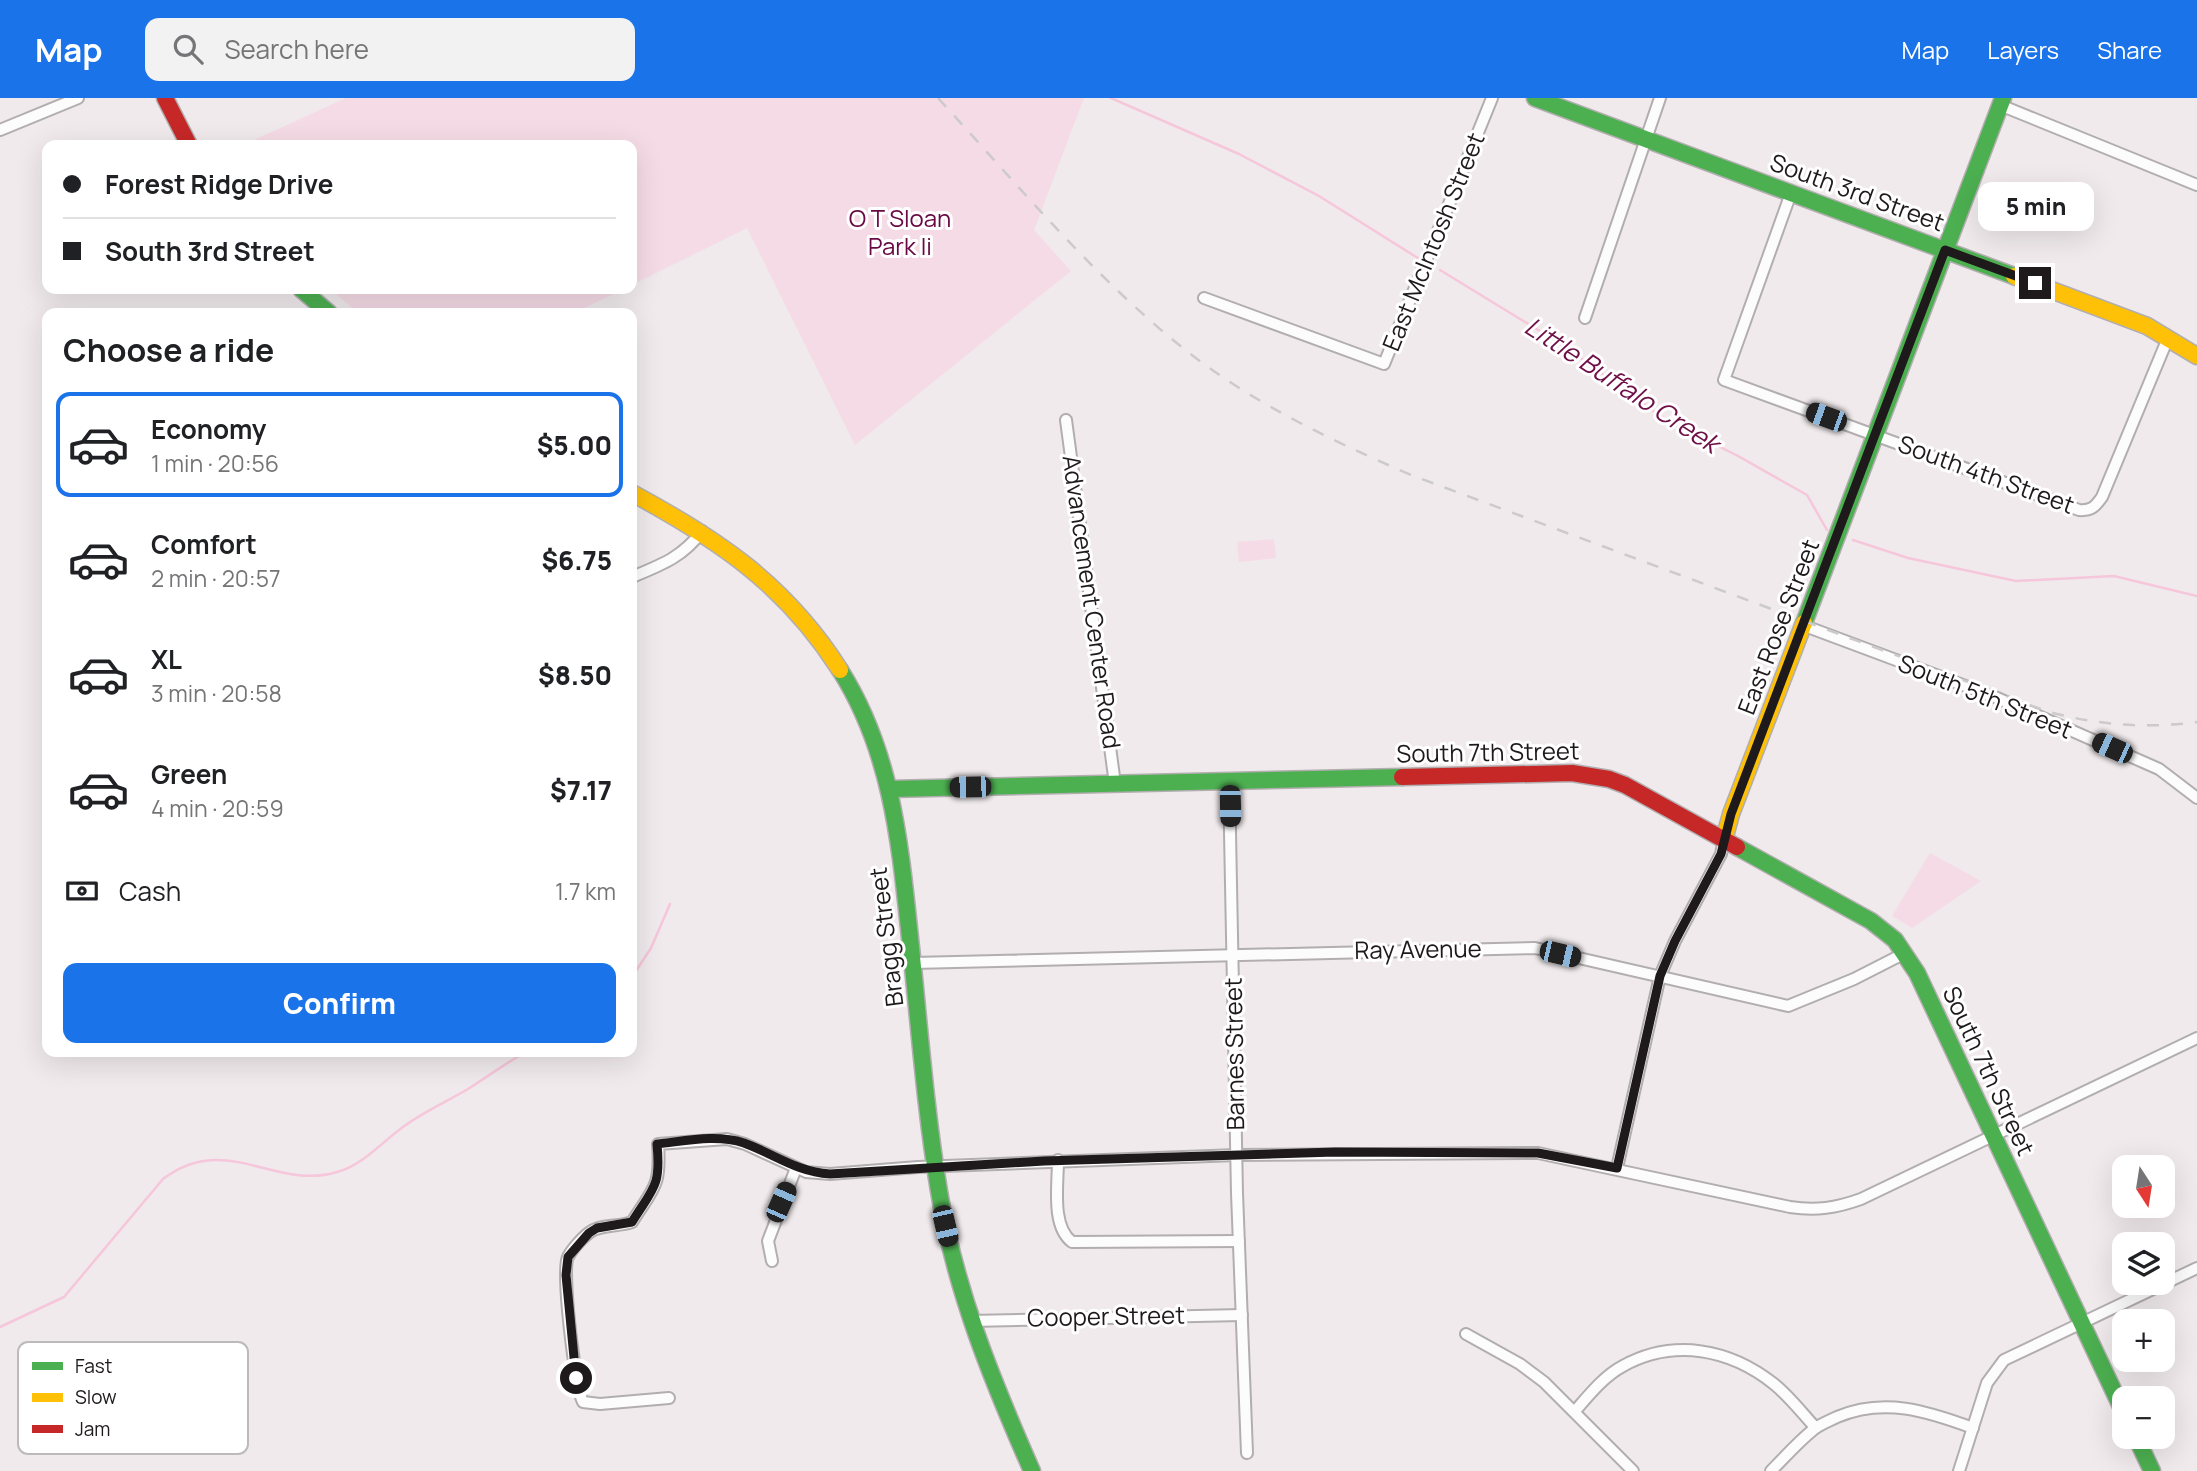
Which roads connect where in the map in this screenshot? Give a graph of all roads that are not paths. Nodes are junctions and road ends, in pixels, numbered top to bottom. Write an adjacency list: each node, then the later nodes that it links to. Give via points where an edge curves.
1 (78, 98): 7 (street)
2 (165, 98): 9 (street)
3 (1492, 98): 14 (street, East McIntosh Street, via 1384,364)
4 (1535, 98): 8 (street, South 3rd Street)
5 (1660, 98): 8 (street)
6 (2002, 101): 10 (street); 12 (street, East Rose Street)
7 (0, 130)
8 (1645, 139): 11 (street, South 3rd Street); 16 (street)
9 (186, 140)
10 (2197, 185)
11 (1791, 193): 12 (street, South 3rd Street); 20 (street, South 4th Street, via 1724,380)
12 (1945, 250): 17 (street, South 3rd Street); 20 (street, East Rose Street)
13 (307, 294): 15 (street)
14 (1204, 298)
15 (323, 308)
16 (1585, 318)
17 (2168, 338): 18 (street, South 3rd Street); 20 (street, South 4th Street, via 2102,497 2090,510 2078,510)
18 (2197, 356)
19 (1066, 420): 26 (street, Advancement Center Road)
20 (1877, 435): 24 (street, East Rose Street)
21 (637, 496): 22 (street, Bragg Street)
22 (702, 531): 23 (street, via 673,560); 27 (street, Bragg Street, via 786,600 832,656 867,719)
23 (637, 575)
24 (1805, 626): 28 (street, South 5th Street, via 1995,697 2159,769); 29 (street, East Rose Street)
25 (1229, 781): 26 (street, South 7th Street); 29 (street, South 7th Street, via 1588,774 1625,785); 31 (street, Barnes Street)
26 (1115, 784): 27 (street, South 7th Street)
27 (890, 789): 32 (street, Bragg Street)
28 (2197, 798)
29 (1724, 840): 30 (street, South 7th Street, via 1871,921); 33 (street, East Rose Street)
30 (1905, 953): 33 (street, Ray Avenue, via 1788,1006); 35 (street, South 7th Street)
31 (1233, 955): 32 (street, Ray Avenue); 33 (street, Ray Avenue, via 1535,948); 36 (street, Barnes Street)
32 (913, 963): 38 (street, Bragg Street)
33 (1660, 976): 40 (street, East Rose Street)
34 (2197, 1038): 35 (street)
35 (1994, 1136): 40 (street, via 1861,1199 1821,1209 1790,1207); 46 (street, South 7th Street)
36 (1237, 1155): 37 (street); 40 (street, via 1507,1151); 41 (street, Barnes Street)
37 (1058, 1160): 38 (street); 41 (street, via 1059,1223 1072,1242)
38 (936, 1166): 39 (street, via 830,1174); 45 (street, Bragg Street, via 945,1226)
39 (796, 1168): 42 (street, via 768,1241); 49 (street, via 727,1139 657,1144 660,1174 632,1222 597,1228 568,1257 576,1378 583,1402)
40 (1617, 1168)
41 (1239, 1241): 44 (street, Barnes Street)
42 (772, 1261)
43 (2197, 1268): 46 (street)
44 (1242, 1315): 45 (street, Cooper Street); 54 (street, Barnes Street)
45 (970, 1321): 55 (street, Bragg Street)
46 (2082, 1322): 48 (street, South 7th Street); 52 (street, via 2004,1360 1987,1383)
47 (1466, 1334): 50 (street, via 1520,1364)
48 (2112, 1387)
49 (669, 1398)
50 (1575, 1410): 51 (street, via 1621,1367 1643,1357 1689,1349 1734,1358 1756,1371); 56 (street)
51 (1815, 1427): 52 (street, via 1862,1408 1884,1406 1937,1414); 57 (street)
52 (1973, 1428): 58 (street)
53 (2142, 1449): 59 (street)
54 (1247, 1453)
55 (1032, 1471)
56 (1633, 1471)
57 (1770, 1471)
58 (1959, 1471)
59 (2152, 1471)

